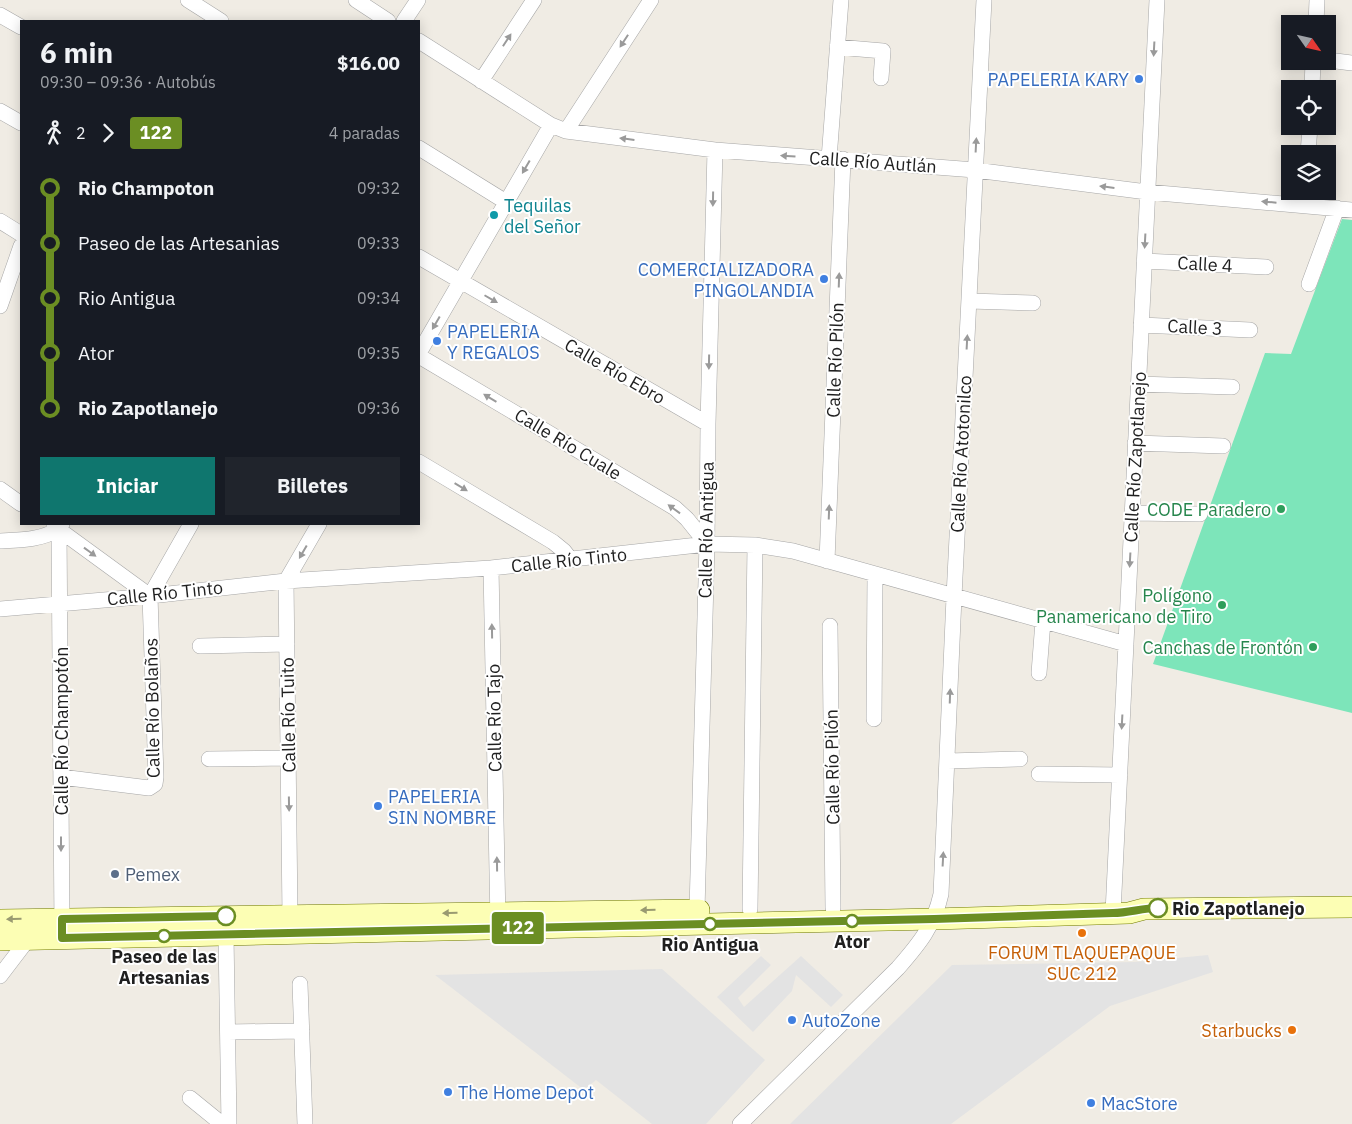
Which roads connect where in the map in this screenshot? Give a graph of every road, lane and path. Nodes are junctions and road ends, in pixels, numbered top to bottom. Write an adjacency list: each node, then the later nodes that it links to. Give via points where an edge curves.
1 (188, 0): 12 (street)
2 (356, 0): 13 (street)
3 (418, 0): 14 (street)
4 (534, 0): 21 (street, one-way to 4)
5 (651, 0): 25 (street, one-way to 25)
6 (842, 0): 17 (street, Calle Río Pilón)
7 (984, 0): 29 (street, Calle Río Atotonilco, one-way to 7)
8 (1156, 0): 30 (street, Calle Río Zapotlanejo, one-way to 30)
9 (1317, 0): 11 (street)
10 (0, 15): 15 (street)
11 (1316, 15)
12 (219, 20)
13 (386, 20)
14 (405, 20)
15 (20, 26)
16 (420, 42): 21 (street, Calle Río Autlán)
17 (837, 48): 20 (street, via 883,51); 28 (street, Calle Río Pilón)
18 (1336, 61): 19 (street)
19 (1352, 63)
20 (881, 78)
21 (481, 81): 24 (street, Calle Río Autlán)
22 (0, 111): 23 (street)
23 (20, 122)
24 (551, 125): 25 (street, Calle Río Autlán); 33 (street, one-way to 33)
25 (566, 131): 27 (street, Calle Río Autlán, one-way to 25)
26 (420, 149): 33 (street)
27 (715, 150): 28 (street, Calle Río Autlán, one-way to 27); 52 (street, Calle Río Antigua, one-way to 52)
28 (836, 159): 29 (street, Calle Río Autlán); 67 (street, Calle Río Pilón, one-way to 28)
29 (975, 170): 30 (street, Calle Río Autlán, one-way to 29); 43 (street, Calle Río Atotonilco)
30 (1147, 192): 31 (street, Calle Río Autlán, one-way to 30); 39 (street, Calle Río Zapotlanejo, one-way to 39)
31 (1281, 197)
32 (1312, 200): 34 (street, Calle Río Autlán)
33 (506, 202): 41 (street)
34 (1345, 209): 42 (street)
35 (0, 221): 36 (street)
36 (20, 233)
37 (20, 249): 45 (street)
38 (420, 258): 41 (street, Calle Río Ebro)
39 (1144, 261): 40 (street, Calle 4); 46 (street, Calle Río Zapotlanejo)
40 (1266, 267)
41 (460, 281): 48 (street, one-way to 48); 52 (street, Calle Río Ebro, one-way to 52)
42 (1309, 284)
43 (969, 302): 44 (street); 72 (street, Calle Río Atotonilco, one-way to 43)
44 (1033, 303)
45 (0, 306)
46 (1141, 325): 47 (street, Calle 3); 50 (street, Calle Río Zapotlanejo)
47 (1250, 330)
48 (420, 352)
49 (420, 355): 64 (street, Calle Río Cuale, one-way to 49, via 675,508)
50 (1138, 384): 51 (street); 53 (street, Calle Río Zapotlanejo)
51 (1232, 387)
52 (708, 424): 64 (street, Calle Río Antigua)
53 (1135, 443): 54 (street); 58 (street, Calle Río Zapotlanejo)
54 (1223, 446)
55 (420, 463): 66 (street, one-way to 66, via 554,542)
56 (0, 489): 57 (street)
57 (20, 503)
58 (1132, 513): 59 (street); 78 (street, Calle Río Zapotlanejo, one-way to 78)
59 (1200, 514)
60 (190, 525): 71 (street)
61 (319, 525): 70 (street, one-way to 70)
62 (57, 526): 63 (street, via 48,536); 71 (street, one-way to 71); 73 (street, Calle Río Champotón)
63 (0, 541)
64 (707, 544): 65 (street, Calle Río Tinto); 66 (street, Calle Río Tinto); 93 (street, Calle Río Antigua)
65 (754, 545): 67 (street, Calle Río Tinto); 91 (street)
66 (571, 560): 68 (street, Calle Río Tinto)
67 (827, 560): 69 (street, Calle Río Tinto)
68 (491, 568): 70 (street, Calle Río Tinto); 97 (street, Calle Río Tajo, one-way to 68)
69 (875, 575): 72 (street, Calle Río Tinto); 81 (street)
70 (286, 581): 71 (street, Calle Río Tinto); 77 (street, Calle Río Tuito)
71 (150, 596): 73 (street, Calle Río Tinto); 88 (street, Calle Río Bolaños, via 154,784 149,788)
72 (954, 597): 75 (street, Calle Río Tinto); 85 (street, Calle Río Atotonilco, one-way to 72)
73 (60, 603): 74 (street, Calle Río Tinto); 88 (street, Calle Río Champotón)
74 (0, 609)
75 (1043, 621): 78 (street, Calle Río Tinto); 80 (street)
76 (830, 626): 90 (street, Calle Río Pilón)
77 (287, 644): 79 (street); 82 (street, Calle Río Tuito)
78 (1126, 644): 87 (street, Calle Río Zapotlanejo, one-way to 87)
79 (200, 646)
80 (1039, 673)
81 (874, 719)
82 (288, 758): 83 (street); 95 (street, Calle Río Tuito, one-way to 95)
83 (209, 759)
84 (1020, 759): 85 (street)
85 (948, 761): 94 (street, Calle Río Atotonilco, one-way to 85, via 941,894)
86 (1038, 774): 87 (street)
87 (1120, 775): 92 (street, Calle Río Zapotlanejo)
88 (61, 777): 98 (street, Calle Río Champotón, one-way to 98)
89 (1352, 907): 92 (main road, via 1144,908 1130,904)
90 (833, 908): 91 (main road); 94 (main road)
91 (750, 909): 93 (main road)
92 (1114, 909): 94 (main road)
93 (697, 910): 97 (main road, one-way to 97)
94 (936, 913): 97 (main road); 110 (street, via 923,938 898,968)
95 (290, 916): 97 (main road, one-way to 95); 98 (main road)
96 (0, 920): 98 (main road, one-way to 96)
97 (498, 920): 99 (main road)
98 (56, 925): 99 (main road); 100 (main road)
99 (226, 935): 105 (street)
100 (28, 939): 101 (main road); 102 (street)
101 (0, 940)
102 (0, 976)
103 (300, 984): 104 (street)
104 (302, 1031): 105 (street); 109 (street)
105 (228, 1032): 108 (street)
106 (190, 1098): 107 (street)
107 (222, 1124)
108 (229, 1124)
109 (305, 1124)
110 (740, 1124)

